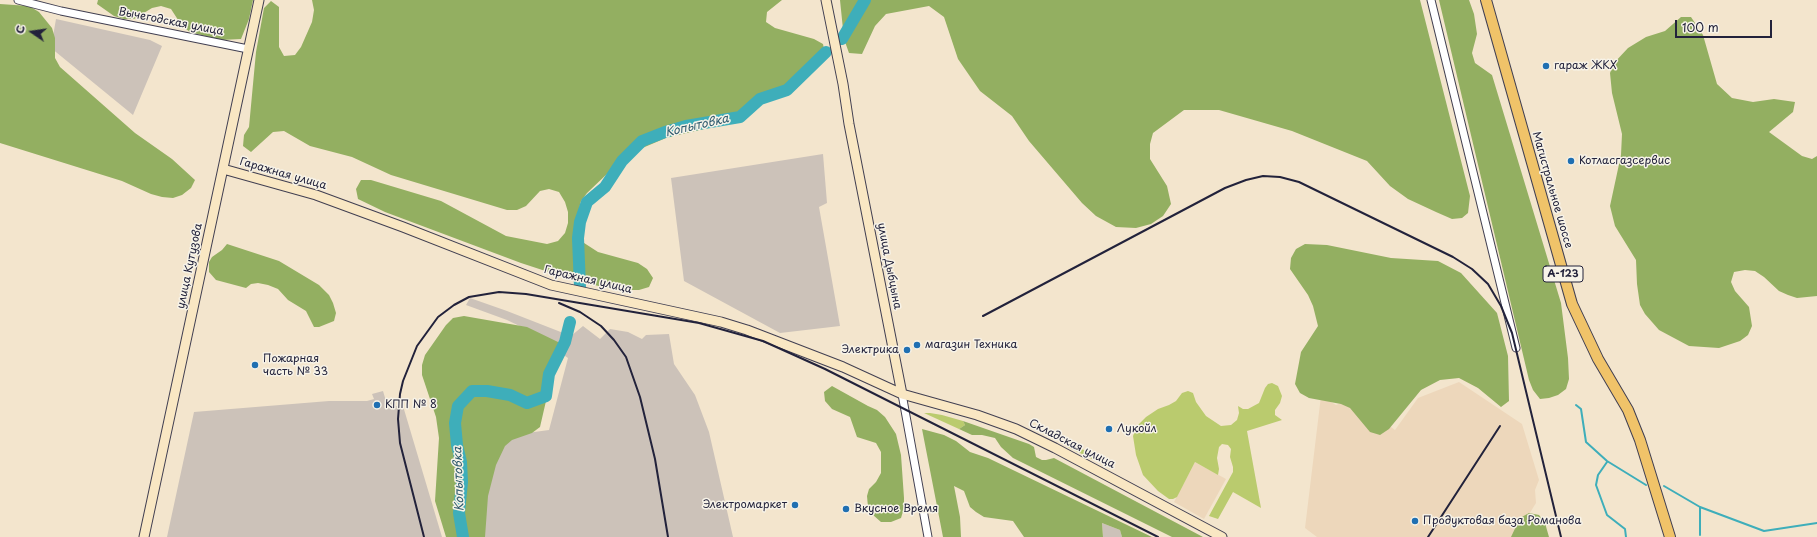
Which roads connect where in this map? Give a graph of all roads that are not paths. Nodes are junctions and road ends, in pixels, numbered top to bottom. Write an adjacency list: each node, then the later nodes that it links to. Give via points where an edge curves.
1 (18, 0): 6 (street, Вычегодская улица)
2 (259, 0): 6 (street, улица Кутузова)
3 (1431, 0): 8 (street)
4 (1486, 0): 13 (main road, Магистральное шоссе / А-123, via 1570,298 1598,359 1628,410)
5 (827, 4): 9 (street, улица Дыбцына)
6 (248, 49): 7 (street, улица Кутузова)
7 (223, 169): 9 (street, Гаражная улица, via 316,195 551,286 722,322 843,367); 10 (street, улица Кутузова)
8 (1516, 348)
9 (902, 394): 11 (street, улица Дыбцына); 12 (street, Складская улица, via 1016,429)
10 (144, 537)
11 (928, 537)
12 (1222, 537)
13 (1670, 537)

